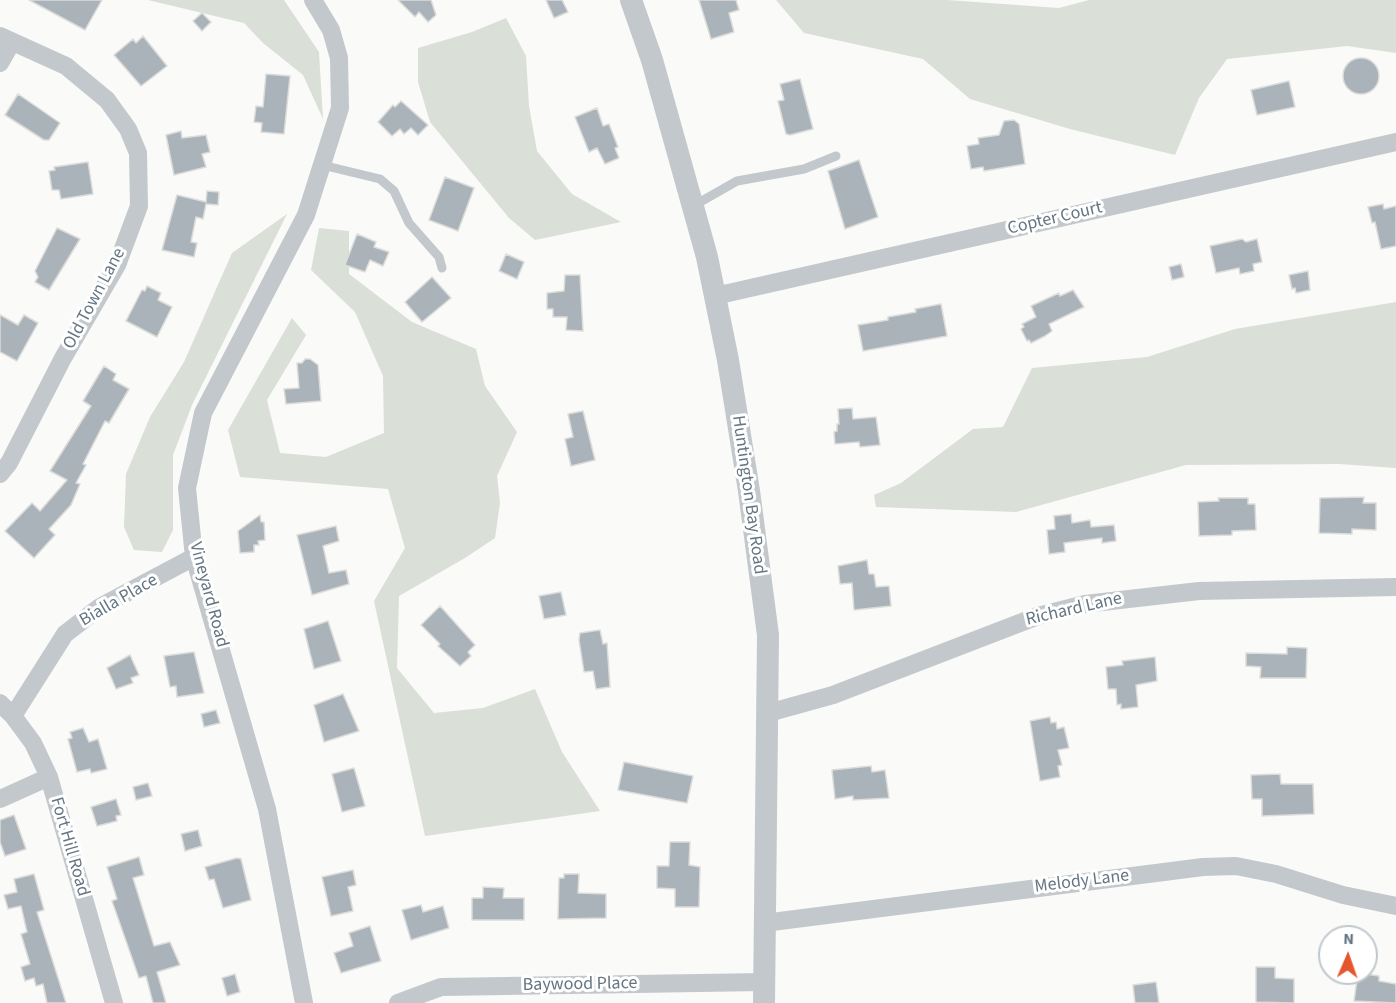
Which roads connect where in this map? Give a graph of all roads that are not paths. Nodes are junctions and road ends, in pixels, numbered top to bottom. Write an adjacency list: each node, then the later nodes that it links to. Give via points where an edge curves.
1 (312, 0): 7 (street, Vineyard Road, via 331,30 341,80 340,108)
2 (631, 0): 8 (street, Huntington Bay Road, via 664,101)
3 (6, 39): 4 (street); 11 (street, Old Town Lane, via 66,66 107,100 128,129 138,153 139,206 117,265)
4 (0, 63)
5 (1396, 142): 10 (street, Copter Court)
6 (836, 156): 8 (lane, via 804,169 737,181)
7 (322, 165): 9 (lane, via 380,179 394,191 408,223 439,257); 12 (street, Vineyard Road, via 306,215 202,413 187,488)
8 (691, 207): 10 (street, Huntington Bay Road)
9 (442, 268)
10 (715, 296): 15 (street, Huntington Bay Road, via 749,491 768,635)
11 (0, 474)
12 (194, 557): 16 (street, Bialla Place, via 100,607 65,634); 23 (street, Vineyard Road, via 267,809)
13 (1396, 587): 15 (street, Richard Lane, via 1199,591 1085,604 1038,616 833,696)
14 (0, 703): 16 (street, Fort Hill Road)
15 (768, 713): 20 (street, Huntington Bay Road)
16 (13, 716): 17 (street, Fort Hill Road, via 33,743)
17 (49, 777): 18 (street); 22 (street, Fort Hill Road)
18 (0, 799)
19 (1396, 906): 20 (street, Melody Lane, via 1266,872 1214,866)
20 (764, 923): 21 (street, Huntington Bay Road)
21 (764, 992): 24 (street, Baywood Place, via 441,987)
22 (114, 1003)
23 (304, 1003)
24 (398, 1003)

